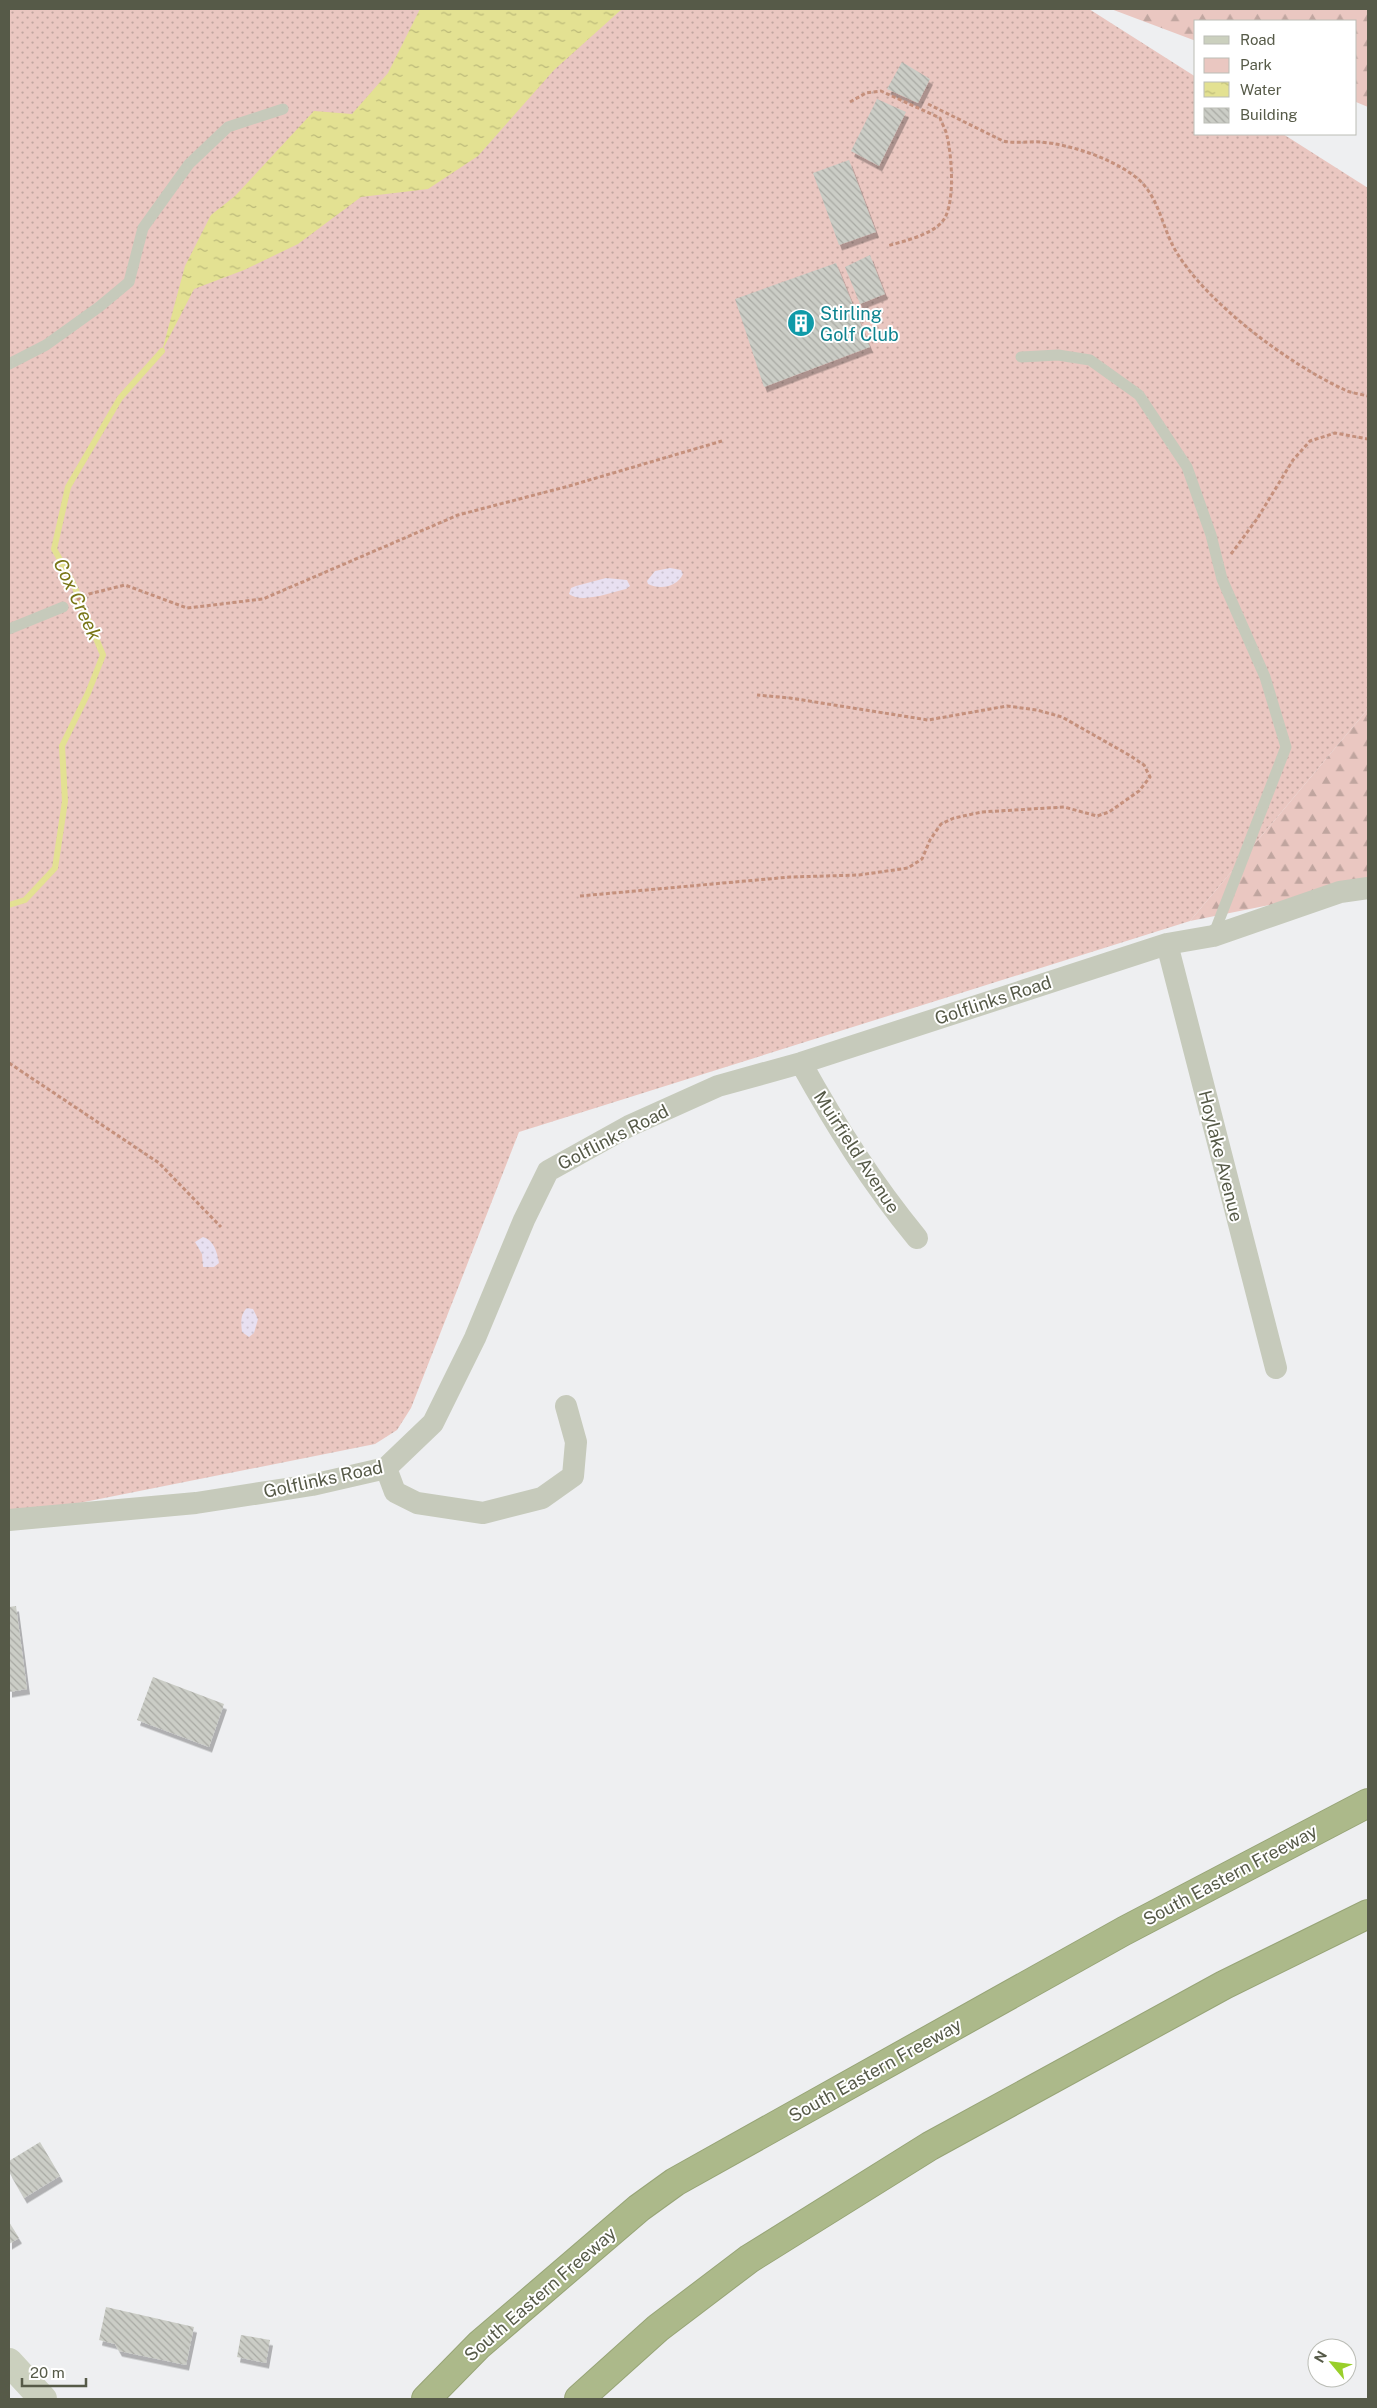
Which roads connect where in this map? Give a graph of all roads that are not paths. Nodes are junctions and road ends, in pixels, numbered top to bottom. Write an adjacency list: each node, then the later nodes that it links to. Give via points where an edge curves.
1 (283, 108): 3 (lane, via 228,127 189,164 143,228 129,282 46,345)
2 (1021, 357): 7 (lane, via 1058,355 1090,360 1139,395 1187,467 1211,535 1222,579 1265,677 1286,747)
3 (9, 364)
4 (63, 607): 5 (lane)
5 (9, 630)
6 (1368, 888): 7 (street, Golflinks Road, via 1340,892)
7 (1213, 936): 8 (street, Golflinks Road)
8 (1167, 944): 9 (street, Golflinks Road); 11 (street, Hoylake Avenue)
9 (801, 1063): 10 (street, Muirfield Avenue, via 840,1133 881,1195); 13 (street, Golflinks Road, via 718,1086 629,1126 548,1171 475,1338 433,1423)
10 (917, 1238)
11 (1276, 1368)
12 (566, 1406): 13 (street, via 576,1442 573,1476 542,1498 482,1513 417,1504 395,1492)
13 (386, 1468): 14 (street, Golflinks Road, via 312,1485 196,1503)
14 (9, 1520)
15 (1368, 1803): 19 (highway, South Eastern Freeway, via 1124,1930 675,2182 639,2208 479,2345)
16 (1368, 1914): 20 (highway, via 1216,1990 930,2146 749,2259 658,2328)
17 (9, 2362): 18 (main road)
18 (43, 2399)
19 (426, 2399)
20 (579, 2399)

